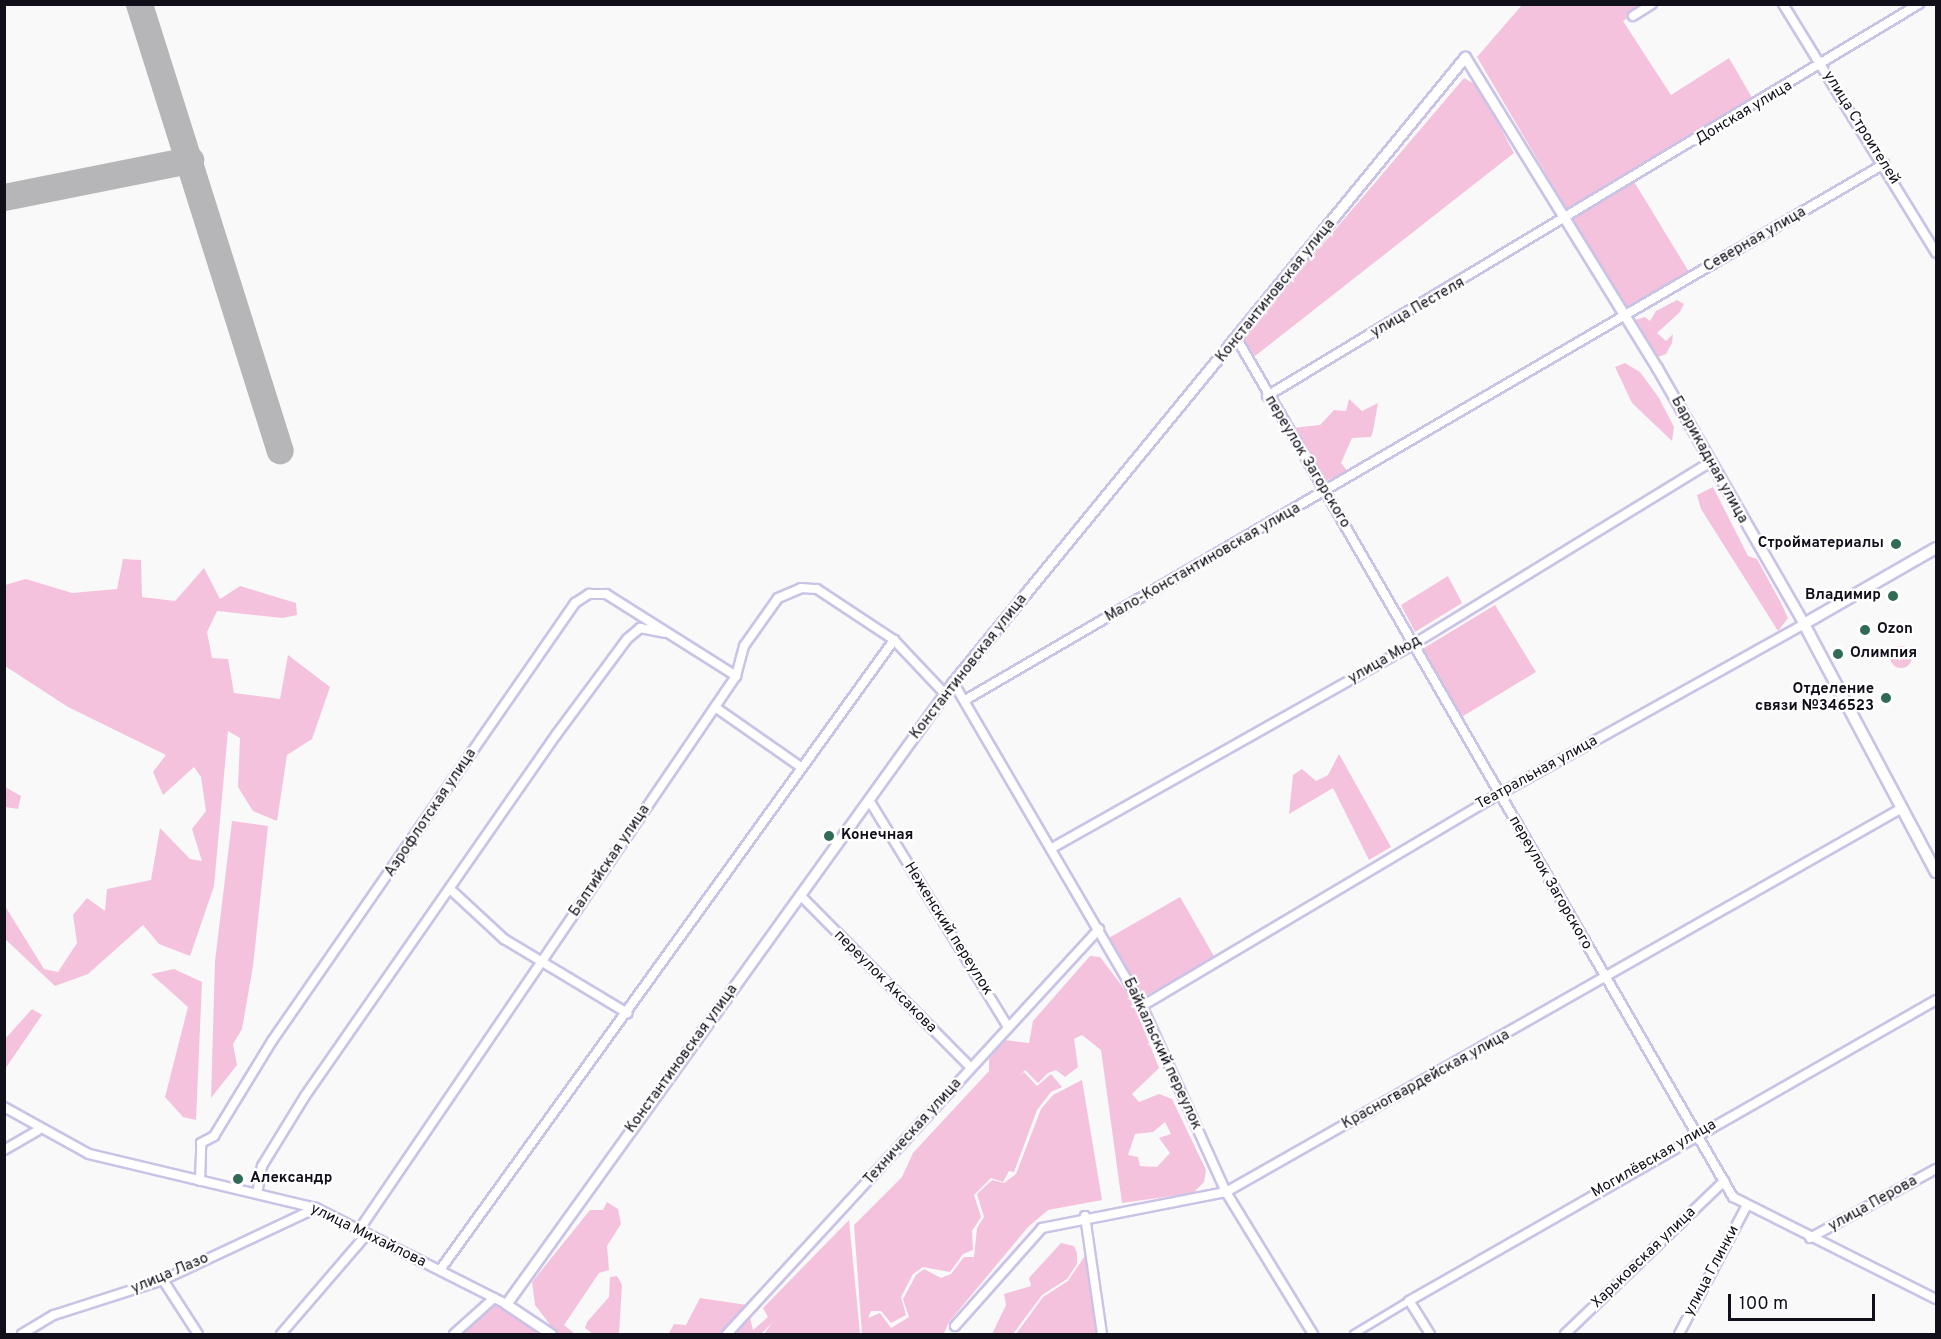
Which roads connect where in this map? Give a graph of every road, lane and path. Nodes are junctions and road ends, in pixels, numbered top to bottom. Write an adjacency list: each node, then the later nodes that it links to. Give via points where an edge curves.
1 (1652, 4): 4 (street)
2 (1783, 4): 6 (street, улица Строителей)
3 (1919, 4): 6 (street, Донская улица)
4 (1633, 15)
5 (1465, 57): 8 (street, Баррикадная улица); 11 (street, Константиновская улица)
6 (1822, 66): 7 (street, улица Строителей); 8 (street, Донская улица)
7 (1884, 164): 9 (street, улица Строителей); 10 (street, Северная улица)
8 (1568, 219): 10 (street, Баррикадная улица); 12 (street, улица Пестеля)
9 (1936, 253)
10 (1625, 316): 13 (street, Баррикадная улица); 14 (street, Мало-Константиновская улица)
11 (1237, 339): 12 (street, переулок Загорского); 21 (street, Константиновская улица)
12 (1267, 396): 14 (street, переулок Загорского)
13 (1712, 462): 16 (street, Баррикадная улица); 19 (street, улица Мюд)
14 (1326, 493): 19 (street, переулок Загорского); 23 (street, Мало-Константиновская улица)
15 (1936, 548): 16 (main road, Театральная улица)
16 (1804, 624): 26 (street, Театральная улица); 28 (main road, Баррикадная улица)
17 (671, 634): 20 (street, Аэрофлотская улица); 31 (street, via 640,628 627,639); 46 (street, Аэрофлотская улица, via 606,594 589,594 571,609 272,1041 214,1136 201,1143)
18 (894, 640): 20 (street, Балтийская улица, via 817,589 801,588 778,598 759,621); 22 (street, Балтийская улица); 25 (street)
19 (1412, 645): 26 (street, переулок Загорского); 29 (street, улица Мюд)
20 (736, 676): 24 (street, Балтийская улица)
21 (953, 682): 22 (street, Константиновская улица); 23 (street, Байкальский переулок)
22 (945, 694): 27 (street, Константиновская улица)
23 (967, 699): 29 (street, Байкальский переулок)
24 (715, 707): 25 (street); 34 (street, Балтийская улица)
25 (802, 768): 38 (street)
26 (1499, 794): 35 (street, переулок Загорского); 37 (street, Театральная улица)
27 (869, 800): 32 (street, Константиновская улица); 39 (street, Неженский переулок)
28 (1902, 808): 30 (main road, Баррикадная улица); 35 (street, Красногвардейская улица)
29 (1052, 848): 33 (street, Байкальский переулок)
30 (1936, 872)
31 (450, 890): 34 (street, via 504,939); 49 (street, via 305,1096 262,1166)
32 (800, 895): 40 (street, переулок Аксакова); 60 (street, Константиновская улица)
33 (1099, 929): 37 (street, Байкальский переулок); 39 (street, Техническая улица)
34 (540, 963): 38 (street); 53 (street, Балтийская улица)
35 (1606, 978): 43 (street, переулок Загорского); 48 (street, Красногвардейская улица)
36 (1936, 1000): 43 (street, Могилёвская улица)
37 (1142, 1006): 48 (street, Байкальский переулок)
38 (627, 1013): 55 (street)
39 (1008, 1028): 40 (street, Техническая улица)
40 (971, 1068): 67 (street, Техническая улица)
41 (4, 1107): 42 (street, улица Михайлова)
42 (38, 1130): 44 (street); 46 (street, улица Михайлова, via 89,1154)
43 (1697, 1134): 47 (street, переулок Загорского); 59 (street, Могилёвская улица)
44 (4, 1150)
45 (1936, 1169): 54 (street, улица Перова)
46 (200, 1181): 49 (street, улица Михайлова)
47 (1724, 1181): 50 (street, переулок Загорского); 72 (street, Харьковская улица)
48 (1226, 1192): 52 (street, Красногвардейская улица); 69 (street, Байкальский переулок)
49 (257, 1194): 51 (street, улица Михайлова)
50 (1746, 1207): 54 (street, переулок Загорского); 73 (street, улица Глинки)
51 (316, 1208): 53 (street, улица Михайлова); 56 (street, улица Лазо)
52 (1085, 1216): 61 (street, Красногвардейская улица, via 1042,1228); 68 (street)
53 (363, 1232): 55 (street, улица Михайлова); 64 (street, Балтийская улица)
54 (1810, 1238): 58 (street, переулок Загорского)
55 (440, 1270): 57 (street, улица Михайлова)
56 (163, 1280): 62 (street, улица Лазо, via 54,1315); 63 (street)
57 (494, 1298): 60 (street, улица Михайлова); 65 (street)
58 (1936, 1299)
59 (1409, 1300): 70 (street); 71 (street)
60 (506, 1304): 66 (street, улица Михайлова)
61 (955, 1326)
62 (22, 1335)
63 (198, 1335)
64 (281, 1335)
65 (454, 1335)
66 (551, 1335)
67 (728, 1335)
68 (1102, 1335)
69 (1312, 1335)
70 (1354, 1335)
71 (1430, 1335)
72 (1565, 1335)
73 (1679, 1335)

